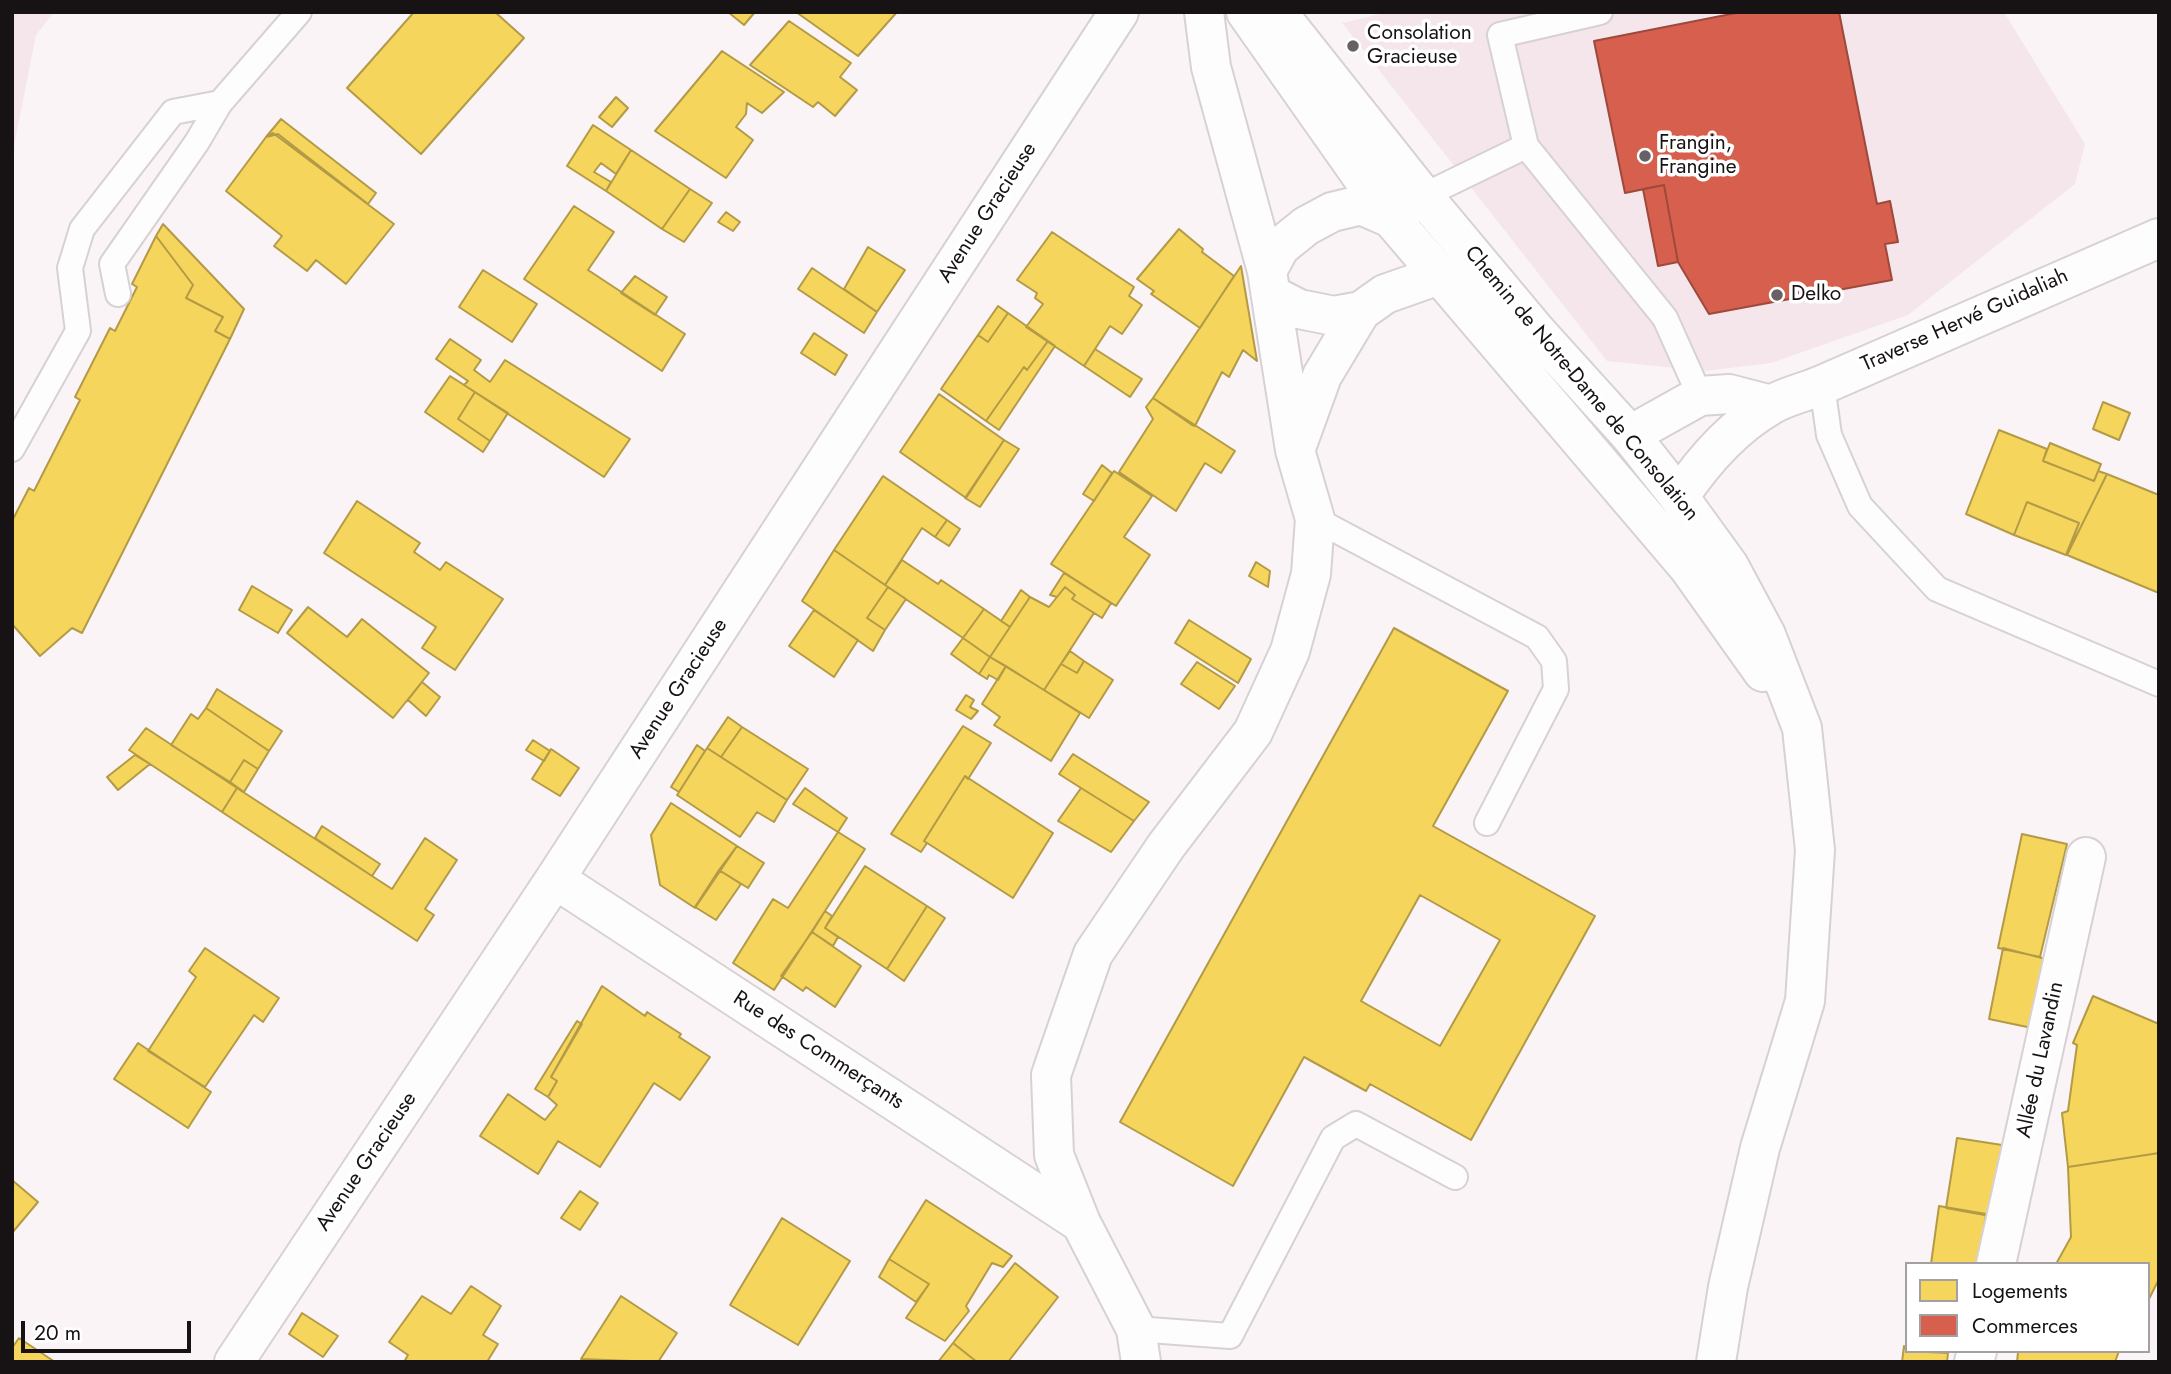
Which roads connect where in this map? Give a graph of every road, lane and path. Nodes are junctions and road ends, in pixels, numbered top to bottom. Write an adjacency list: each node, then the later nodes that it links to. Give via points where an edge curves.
1 (299, 12): 7 (lane)
2 (1119, 12): 28 (street, Avenue Gracieuse)
3 (1204, 12): 13 (street, via 1210,67)
4 (1246, 12): 10 (street, Chemin de Notre-Dame de Consolation)
5 (1277, 12): 9 (street, Chemin de Notre-Dame de Consolation)
6 (1600, 12): 8 (lane, via 1500,36)
7 (220, 103): 14 (lane, via 112,264); 20 (lane, via 173,112 82,229 70,268 78,331)
8 (1526, 146): 9 (lane); 17 (lane, via 1665,318)
9 (1423, 197): 10 (street); 19 (street, Chemin de Notre-Dame de Consolation)
10 (1391, 218): 12 (street, Chemin de Notre-Dame de Consolation); 13 (street, Chemin de Notre-Dame de Consolation, via 1361,205 1332,212 1279,247); 15 (street, Chemin de Notre-Dame de Consolation, via 1400,250 1395,272)
11 (2159, 237): 16 (street, Traverse Hervé Guidaliah)
12 (1439, 275): 15 (street, Chemin de Notre-Dame de Consolation); 25 (street, Chemin de Notre-Dame de Consolation, via 1689,568)
13 (1270, 283): 15 (street, Chemin de Notre-Dame de Consolation, via 1299,309 1334,316); 21 (street)
14 (118, 294)
15 (1373, 302): 21 (street, Chemin de Notre-Dame de Consolation, via 1322,376)
16 (1822, 386): 18 (street, Traverse Hervé Guidaliah); 24 (lane, via 1829,435 1860,506 1937,589)
17 (1700, 397): 18 (street, via 1729,394); 19 (street)
18 (1771, 404): 22 (street, Traverse Hervé Guidaliah, via 1701,464)
19 (1629, 435): 22 (street, Chemin de Notre-Dame de Consolation)
20 (12, 449)
21 (1295, 450): 23 (street)
22 (1679, 497): 25 (street, Chemin de Notre-Dame de Consolation, via 1729,566 1754,612)
23 (1315, 519): 26 (lane, via 1537,637 1554,661 1556,689); 30 (street, via 1311,574 1290,651 1264,709 1253,732 1166,846 1093,954 1051,1074 1054,1155)
24 (2159, 684)
25 (1802, 728): 34 (street, Chemin de Notre-Dame de Consolation, via 1815,850 1805,1001 1760,1148)
26 (1487, 824)
27 (2086, 857): 31 (street, Allée du Lavandin)
28 (555, 879): 30 (street, Rue des Commerçants); 33 (street, Avenue Gracieuse)
29 (1455, 1177): 32 (lane, via 1356,1124 1333,1138 1230,1336)
30 (1081, 1223): 32 (street)
31 (1996, 1262)
32 (1139, 1345)
33 (234, 1362)
34 (1716, 1362)

